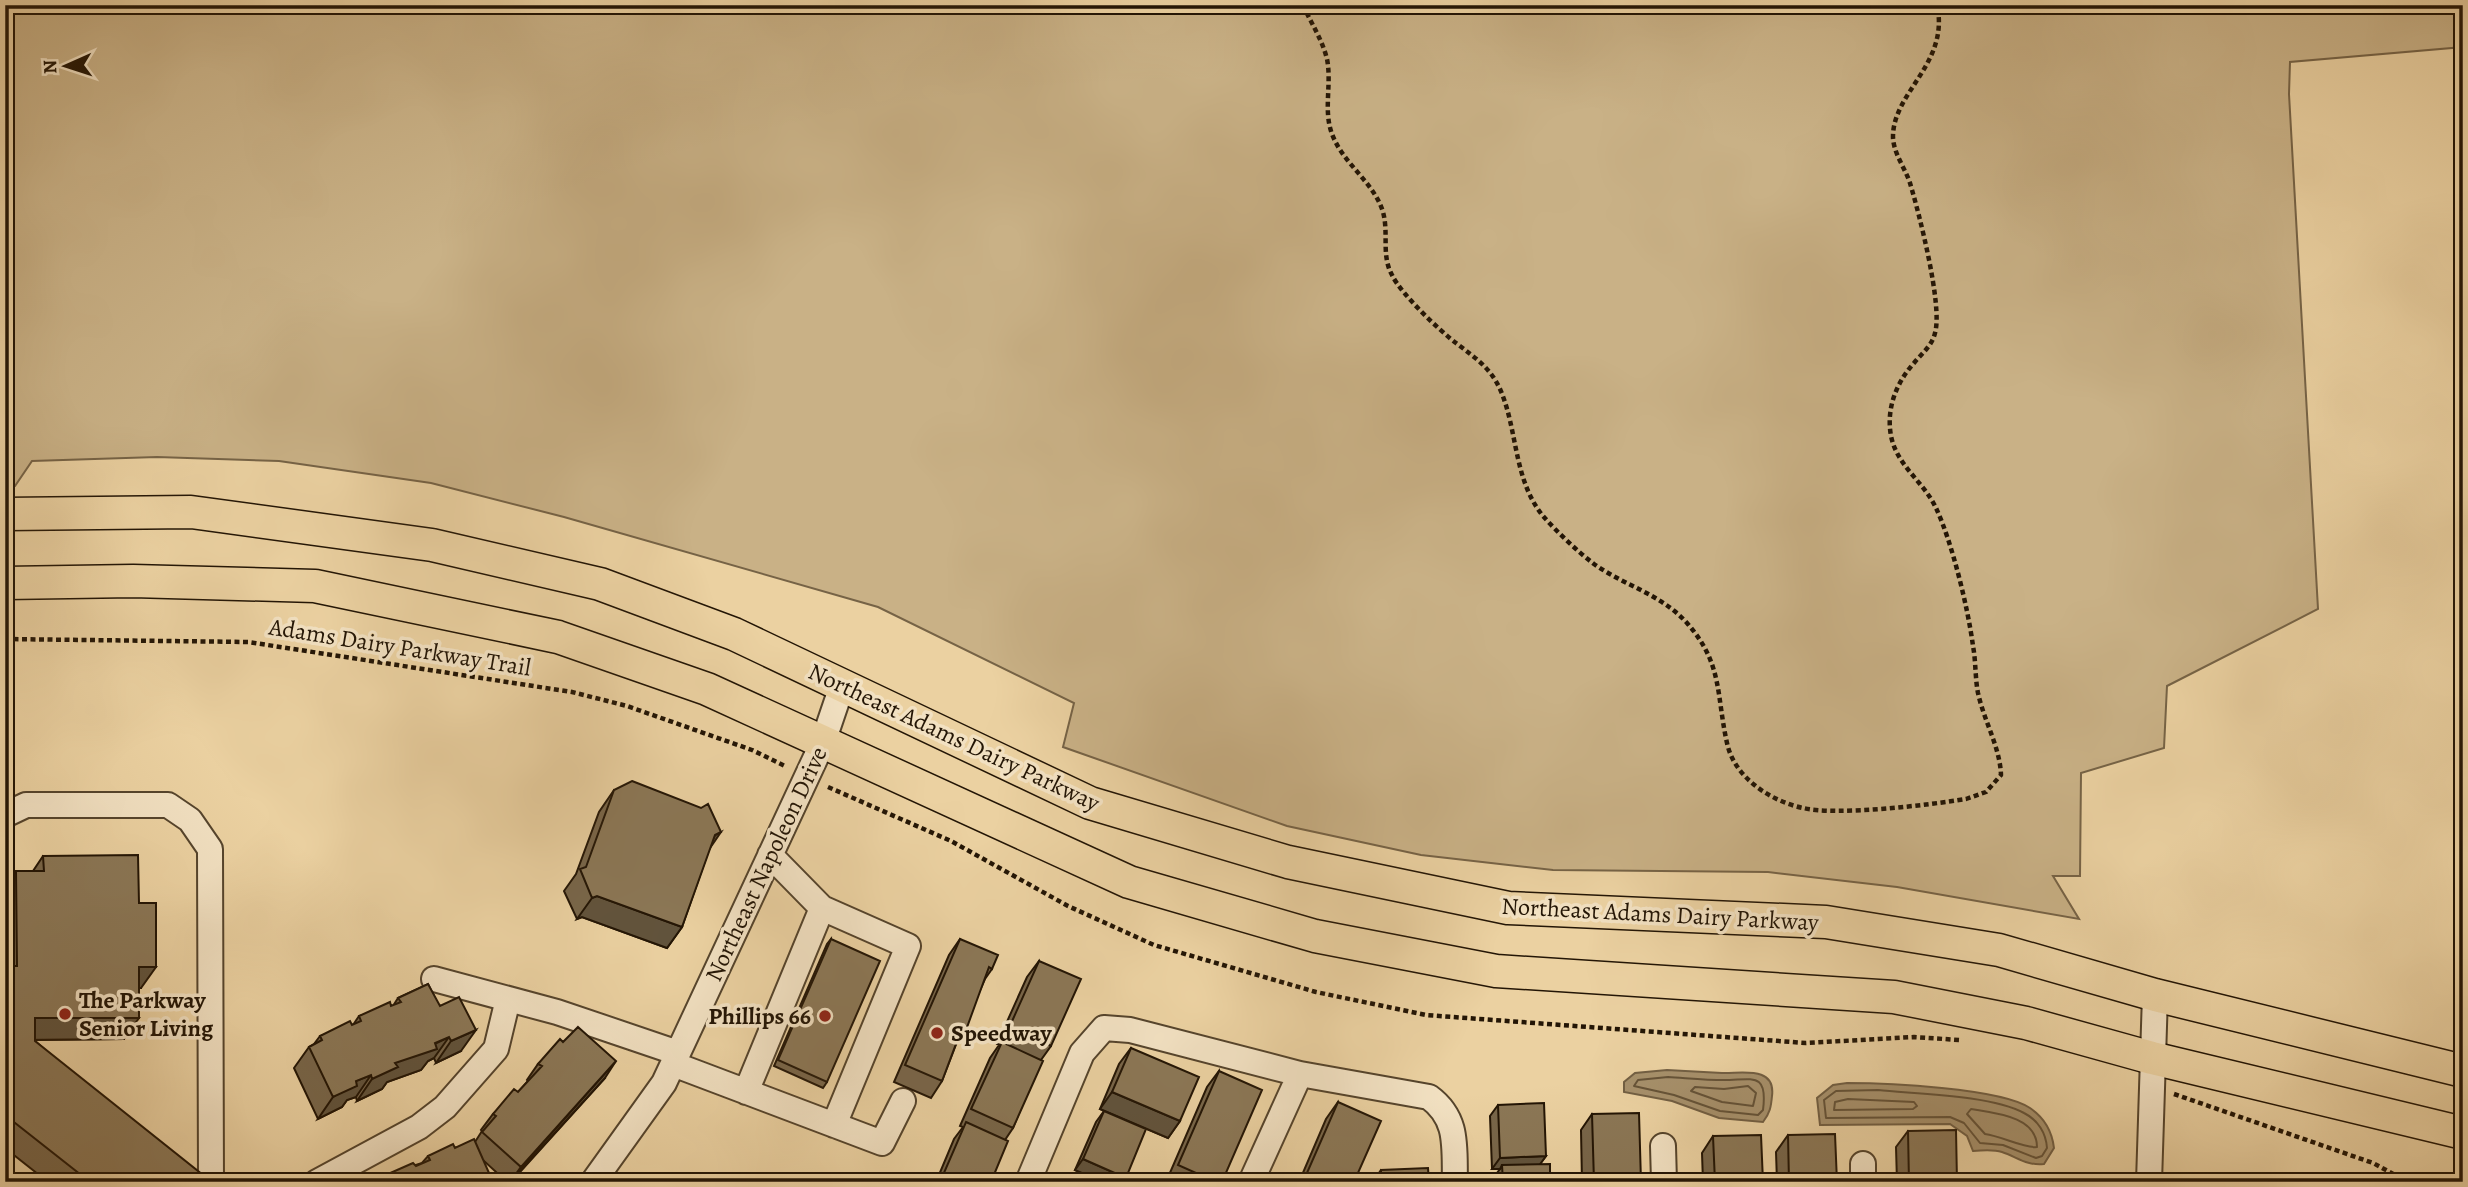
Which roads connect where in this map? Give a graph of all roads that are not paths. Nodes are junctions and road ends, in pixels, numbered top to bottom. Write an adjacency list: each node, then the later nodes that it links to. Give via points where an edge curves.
1 (5, 514): 3 (main road, Northeast Adams Dairy Parkway, via 191,512 432,545 600,584 734,634)
2 (5, 583): 4 (main road, via 316,586 558,637 707,689)
3 (842, 686): 4 (street, Northeast Napoleon Drive); 9 (main road, Northeast Adams Dairy Parkway, via 1090,803 1288,862 1508,908 1826,922 1999,950)
4 (823, 742): 6 (street, Northeast Napoleon Drive); 11 (main road, via 1129,882 1315,936 1496,971 1894,997 2026,1023)
5 (5, 815): 20 (street, via 26,805 168,805 190,820 209,849)
6 (770, 855): 7 (street); 12 (street, Northeast Napoleon Drive)
7 (822, 908): 15 (street, via 805,971 775,1041); 17 (street, via 908,947 874,999 844,1069)
8 (434, 979): 10 (street)
9 (2155, 995): 11 (street); 13 (main road, Northeast Adams Dairy Parkway)
10 (508, 999): 12 (street, via 557,1012); 21 (street, via 496,1049 445,1107)
11 (2152, 1058): 18 (main road); 27 (street)
12 (675, 1059): 15 (street); 22 (street, Northeast Napoleon Drive, via 624,1143)
13 (2463, 1071)
14 (1300, 1074): 23 (street, via 1130,1030 1104,1028 1082,1053); 24 (street); 25 (street, via 1429,1097 1445,1109 1454,1135)
15 (746, 1092): 17 (street)
16 (903, 1101): 17 (street, via 883,1143)
17 (834, 1125)
18 (2463, 1133)
19 (1663, 1146): 26 (street)
20 (211, 1182)
21 (317, 1182)
22 (593, 1182)
23 (1028, 1182)
24 (1251, 1182)
25 (1455, 1182)
26 (1664, 1182)
27 (2149, 1182)

